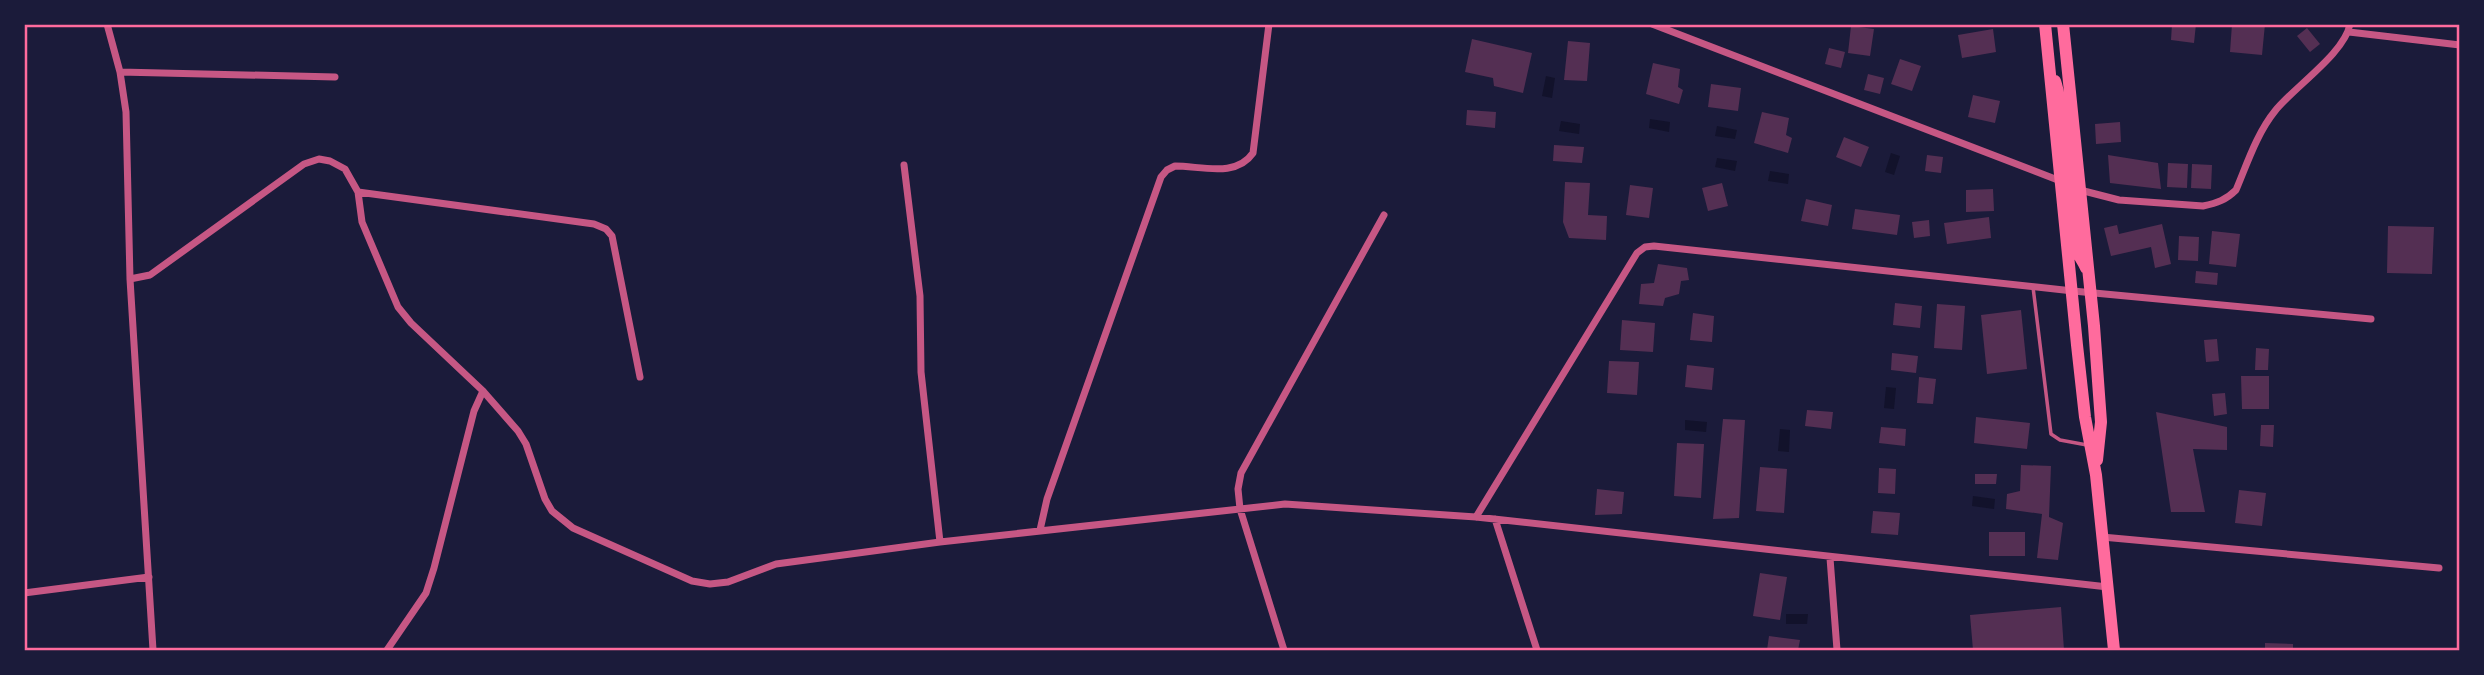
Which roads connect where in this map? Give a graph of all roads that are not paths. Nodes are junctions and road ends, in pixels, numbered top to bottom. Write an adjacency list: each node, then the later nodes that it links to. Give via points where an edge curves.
1 (107, 24): 9 (street)
2 (1269, 24): 29 (street, via 1253,153 1240,166 1175,166 1161,177 1046,499)
3 (1652, 24): 12 (street)
4 (2045, 24): 8 (main road)
5 (2063, 24): 13 (main road)
6 (2350, 28): 7 (street); 13 (street, via 2342,43 2276,110 2228,198 2203,206 2119,200)
7 (2459, 45)
8 (2049, 62): 12 (main road); 13 (main road, via 2061,98 2069,172)
9 (120, 72): 10 (street); 17 (street, via 126,111)
10 (335, 77)
11 (904, 165): 31 (street)
12 (2060, 181): 13 (street); 16 (main road, via 2071,194 2077,251); 19 (main road)
13 (2081, 191): 16 (main road)
14 (358, 192): 17 (street, via 345,169 330,161 304,164 150,275); 22 (street, via 606,229 612,236); 23 (street, via 362,222 398,307)
15 (1384, 215): 26 (street, via 1241,474)
16 (2090, 275): 20 (main road)
17 (130, 279): 34 (street)
18 (2033, 287): 19 (street); 24 (lane, via 2051,434); 27 (street, via 1645,247 1637,253)
19 (2073, 291): 20 (street); 24 (main road)
20 (2091, 291): 21 (street); 25 (main road, via 2101,422)
21 (2371, 318)
22 (639, 377)
23 (483, 391): 31 (street, via 526,444 545,499 560,519 692,581 728,582 775,564); 38 (street, via 426,593)
24 (2090, 445): 25 (main road)
25 (2096, 475): 30 (main road)
26 (1240, 509): 27 (street, via 1294,504); 29 (street); 39 (street)
27 (1476, 517): 28 (street)
28 (1495, 519): 32 (street); 40 (street)
29 (1040, 530): 31 (street)
30 (2102, 537): 33 (street); 35 (main road)
31 (940, 542)
32 (1830, 558): 35 (street); 41 (street)
33 (2439, 568)
34 (149, 577): 36 (street); 37 (street)
35 (2108, 587): 42 (main road)
36 (24, 593)
37 (153, 650)
38 (387, 650)
39 (1284, 650)
40 (1537, 650)
41 (1837, 650)
42 (2114, 650)

